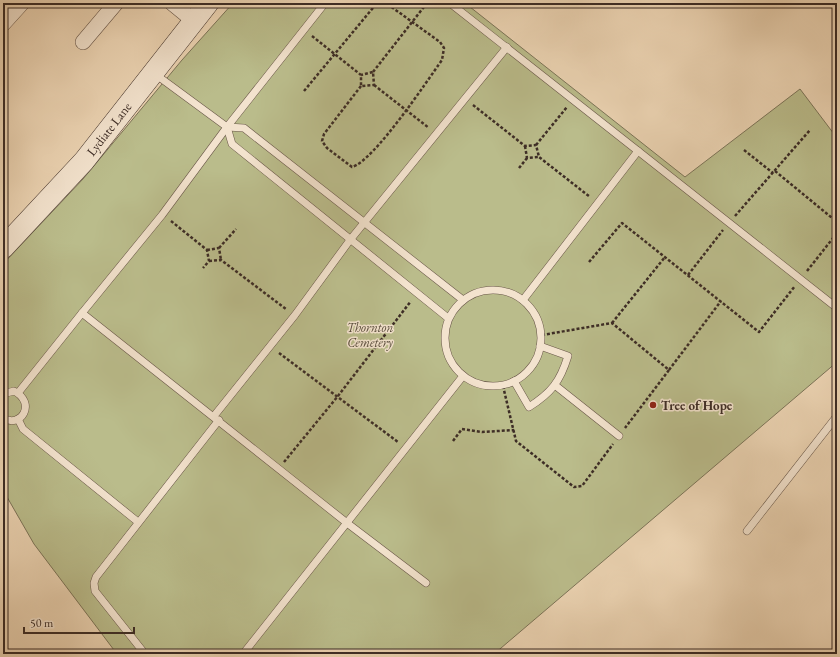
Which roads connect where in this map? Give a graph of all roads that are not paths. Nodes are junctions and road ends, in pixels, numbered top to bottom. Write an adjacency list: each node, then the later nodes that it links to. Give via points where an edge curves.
1 (22, 3): 8 (street)
2 (116, 3): 9 (street)
3 (172, 3): 7 (street)
4 (208, 3): 7 (main road, Lydiate Lane)
5 (325, 3): 12 (lane)
6 (450, 3): 10 (lane)
7 (194, 21): 11 (main road, Lydiate Lane)
8 (3, 24)
9 (83, 42)
10 (507, 47): 13 (lane); 14 (lane)
11 (153, 73): 12 (lane); 16 (main road, Lydiate Lane, via 84,161)
12 (227, 127): 14 (lane, via 244,128); 15 (lane, via 232,144); 20 (lane, via 162,215)
13 (638, 151): 18 (lane); 19 (lane)
14 (365, 223): 15 (lane); 17 (lane)
15 (350, 240): 21 (lane); 30 (lane)
16 (3, 248)
17 (462, 300): 18 (lane, via 475,293 489,290 510,293); 21 (lane)
18 (523, 300): 22 (lane, via 537,319 542,334)
19 (837, 308)
20 (82, 313): 27 (lane); 30 (lane)
21 (448, 318): 23 (lane, via 444,334 446,350 452,364)
22 (540, 346): 24 (lane, via 530,368); 25 (lane, via 568,356)
23 (463, 376): 24 (lane, via 486,386 503,385); 34 (lane)
24 (514, 381): 25 (lane, via 528,407)
25 (556, 386): 32 (lane)
26 (3, 394): 27 (lane, via 9,391)
27 (18, 394): 31 (lane, via 26,404 24,414)
28 (837, 416): 35 (lane)
29 (3, 418): 31 (lane, via 10,421)
30 (217, 418): 33 (lane); 34 (lane)
31 (18, 419): 33 (lane, via 23,430)
32 (619, 436)
33 (138, 522): 37 (lane, via 96,577 94,584 95,591)
34 (347, 523): 36 (lane); 38 (lane)
35 (747, 531)
36 (426, 583)
37 (145, 654)
38 (244, 654)

